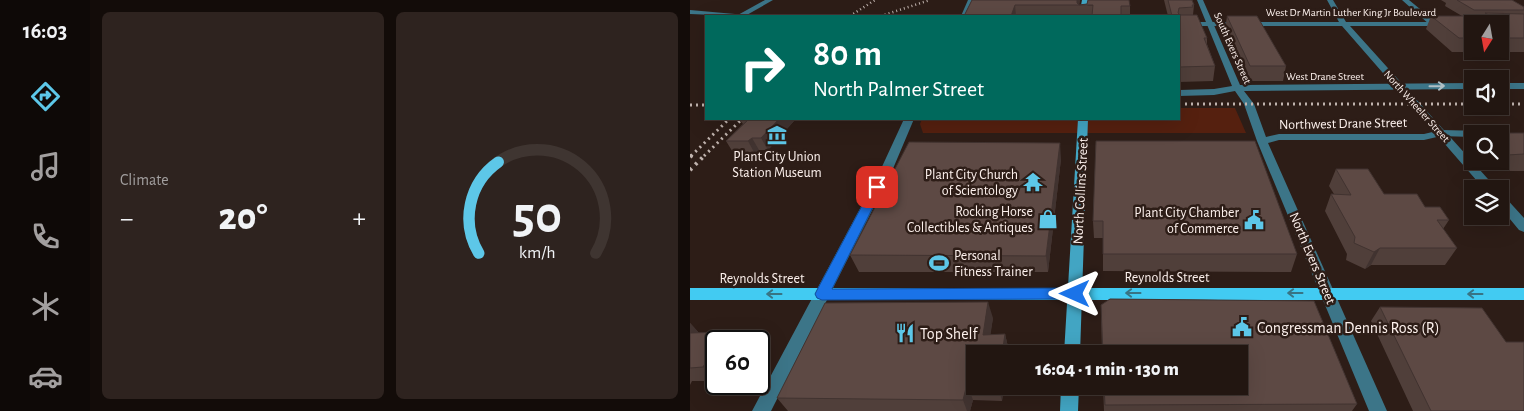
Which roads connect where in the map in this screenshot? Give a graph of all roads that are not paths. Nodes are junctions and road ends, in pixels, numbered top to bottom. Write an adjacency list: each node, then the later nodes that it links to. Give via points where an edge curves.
1 (770, 0): 9 (street)
2 (971, 0): 10 (street)
3 (1085, 0): 11 (main road)
4 (1200, 0): 14 (street, South Evers Street)
5 (1330, 0): 12 (street, North Wheeler Street)
6 (1405, 0): 15 (street)
7 (690, 12): 8 (street)
8 (724, 15)
9 (742, 15)
10 (964, 15)
11 (1083, 15)
12 (1343, 23): 14 (street, West Dr Martin Luther King Jr Boulevard); 15 (street, West Dr Martin Luther King Jr Boulevard); 20 (street, North Wheeler Street)
13 (1180, 24): 14 (street, West Dr Martin Luther King Jr Boulevard)
14 (1210, 24): 21 (street, South Evers Street)
15 (1432, 24): 16 (street, West Dr Martin Luther King Jr Boulevard)
16 (1451, 24)
17 (1464, 86): 20 (street, West Drane Street, one-way to 17)
18 (1509, 86): 19 (street)
19 (1524, 86)
20 (1400, 87): 21 (street, West Drane Street); 26 (street, North Wheeler Street)
21 (1237, 88): 22 (street, West Drane Street); 23 (street, South Evers Street)
22 (1180, 93)
23 (1249, 104): 28 (street, North Evers Street)
24 (909, 120): 34 (street, via 900,143)
25 (1083, 120): 35 (main road, North Collins Street)
26 (1441, 133): 27 (street, Northwest Drane Street); 28 (street, Northwest Drane Street, via 1424,137 1279,137); 29 (street, North Wheeler Street)
27 (1464, 134)
28 (1262, 141): 32 (street, North Evers Street)
29 (1483, 180)
30 (1509, 210): 31 (street)
31 (1524, 227)
32 (1329, 293): 35 (main road, Reynolds Street, one-way to 35); 36 (main road, Reynolds Street, one-way to 32); 41 (street, North Evers Street)
33 (690, 294): 34 (main road, Reynolds Street, one-way to 33)
34 (822, 294): 35 (main road, Reynolds Street); 39 (street)
35 (1075, 294): 37 (main road, North Collins Street)
36 (1524, 294)
37 (1072, 345)
38 (1069, 395): 40 (main road)
39 (761, 411)
40 (1068, 411)
41 (1378, 411)

